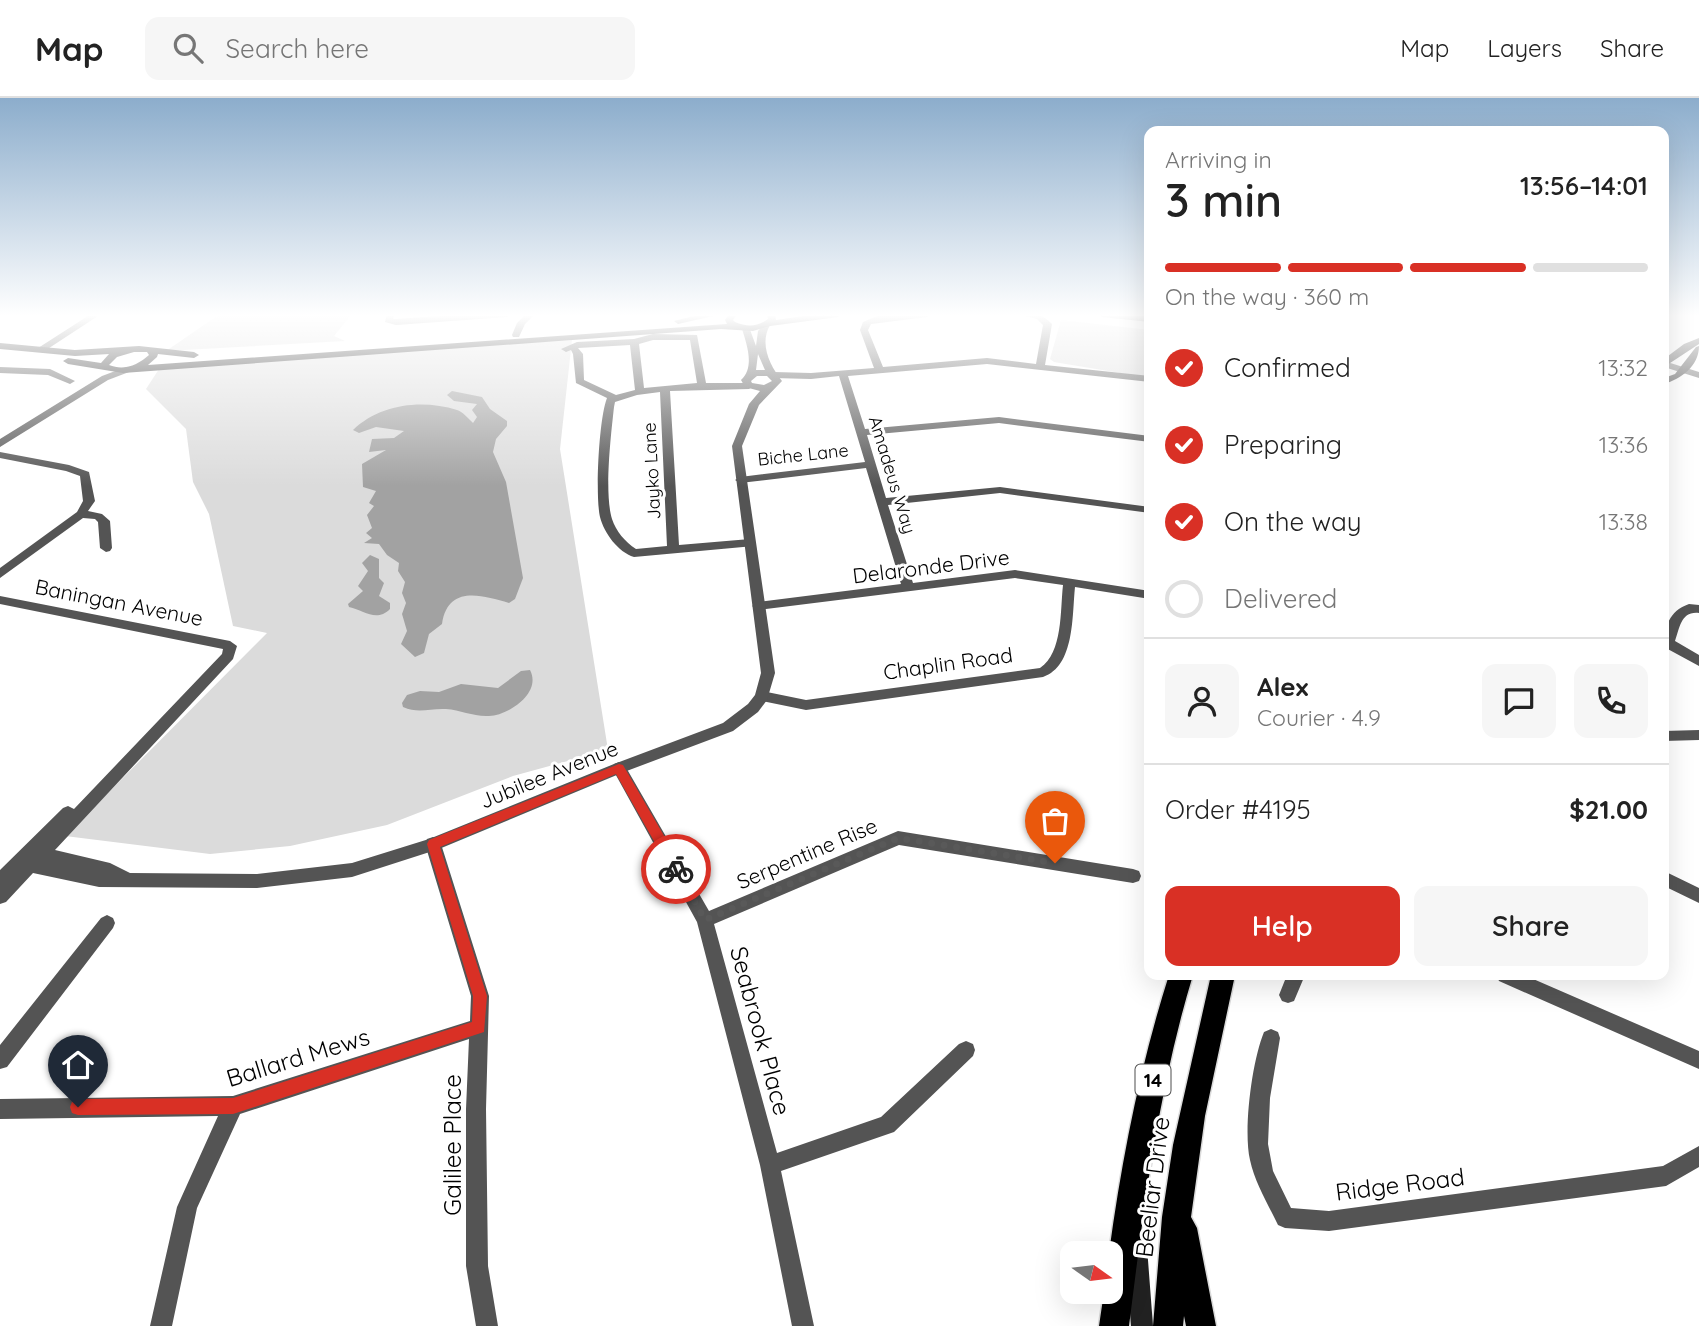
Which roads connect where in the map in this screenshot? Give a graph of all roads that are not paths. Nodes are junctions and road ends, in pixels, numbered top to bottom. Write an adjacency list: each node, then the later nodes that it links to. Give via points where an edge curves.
1 (33, 371): 14 (street, via 50,372)
2 (102, 371): 17 (street)
3 (124, 371): 17 (street)
4 (578, 371): 20 (street, via 581,383)
5 (638, 371): 19 (street)
6 (699, 371): 16 (street)
7 (751, 371): 15 (street)
8 (770, 371): 13 (street)
9 (868, 371): 11 (street)
10 (1085, 371): 12 (street)
11 (843, 374): 13 (street); 22 (street, Amadeus Way)
12 (1144, 378)
13 (773, 380): 15 (street); 15 (street, via 762,372); 21 (street)
14 (70, 381)
15 (749, 381): 16 (street); 21 (street)
16 (702, 387): 18 (street)
17 (89, 388): 24 (street)
18 (665, 390): 19 (street); 33 (street, Jayko Lane)
19 (640, 393): 20 (street)
20 (615, 398): 33 (street, via 608,405 605,515 628,551)
21 (754, 404): 27 (street, via 737,446)
22 (860, 433): 23 (street, via 999,420); 26 (street, Amadeus Way)
23 (1144, 438)
24 (0, 444)
25 (0, 456): 30 (street, via 85,474 89,501)
26 (869, 465): 27 (street, Biche Lane); 28 (street, Amadeus Way)
27 (740, 480): 31 (street)
28 (882, 502): 29 (street, via 1010,490); 36 (street, Amadeus Way)
29 (1144, 509)
30 (80, 514): 32 (street, via 104,521); 34 (street)
31 (750, 543): 33 (street); 39 (street)
32 (106, 548)
33 (673, 550)
34 (0, 574)
35 (1069, 582): 36 (street, Delaronde Drive, via 1015,574); 37 (street, Delaronde Drive); 44 (street, Chaplin Road, via 1058,659 1043,673 806,705)
36 (908, 587): 39 (street, Delaronde Drive)
37 (1144, 594)
38 (0, 600): 49 (street, Baningan Avenue, via 230,646 228,656)
39 (758, 606): 44 (street, via 768,673)
40 (1699, 609): 41 (street, via 1689,608 1677,616)
41 (1669, 633)
42 (1669, 644): 43 (street)
43 (1699, 661)
44 (762, 696): 47 (street, Jubilee Avenue, via 728,727)
45 (1699, 735): 46 (street)
46 (1669, 736)
47 (619, 768): 48 (street, Jubilee Avenue); 55 (street, Seabrook Place)
48 (433, 844): 49 (street, Jubilee Avenue, via 352,870 271,880 99,880); 62 (street, Galilee Place, via 480,996)
49 (30, 858): 51 (street); 54 (street)
50 (1133, 876): 55 (street, Serpentine Rise, via 898,838)
51 (0, 881)
52 (1669, 881): 53 (street)
53 (1699, 896)
54 (0, 897)
55 (705, 920): 70 (street, Seabrook Place)
56 (107, 923): 65 (street)
57 (1180, 980): 71 (highway, Beeliar Drive / 14)
58 (1222, 980): 72 (highway, Beeliar Drive / 14, via 1201,1064)
59 (1295, 980): 61 (street)
60 (1516, 980): 66 (street)
61 (1288, 995)
62 (479, 1027): 67 (street, Ballard Mews); 74 (street, Galilee Place, via 477,1266)
63 (1271, 1038): 69 (street, Ridge Road, via 1259,1159 1285,1218 1329,1220 1666,1176)
64 (966, 1050): 70 (street, via 887,1125)
65 (0, 1060)
66 (1699, 1060)
67 (233, 1106): 68 (street, Ballard Mews); 73 (street, via 187,1207)
68 (0, 1109)
69 (1699, 1156)
70 (770, 1165): 75 (street, Seabrook Place)
71 (1134, 1173): 76 (highway, Beeliar Drive / 14); 77 (main road)
72 (1178, 1203): 78 (highway, Beeliar Drive / 14); 79 (highway)
73 (161, 1326)
74 (487, 1326)
75 (803, 1326)
76 (1114, 1326)
77 (1142, 1326)
78 (1168, 1326)
79 (1201, 1326)

